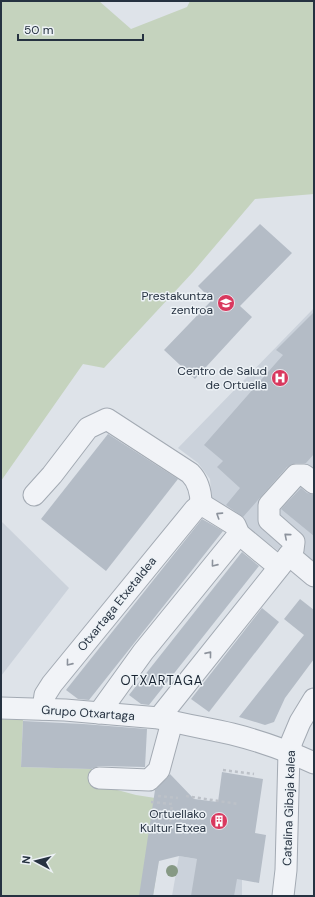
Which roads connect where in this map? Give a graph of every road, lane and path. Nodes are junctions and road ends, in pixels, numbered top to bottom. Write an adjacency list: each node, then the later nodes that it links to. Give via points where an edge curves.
1 (314, 483): 5 (street, one-way to 1, via 293,550 294,542 269,520 269,505 296,475 304,475)
2 (34, 495): 3 (street, via 88,428 107,419 190,473 196,479)
3 (201, 504): 4 (street, one-way to 3, via 235,525); 8 (street, Otxartaga Etxetaldea, one-way to 8, via 52,684 45,695)
4 (239, 534): 5 (street); 10 (street, one-way to 10, via 143,652)
5 (284, 561): 6 (street); 11 (street, one-way to 5)
6 (314, 576)
7 (314, 701): 12 (street, Catalina Gibaja kalea, via 300,722)
8 (43, 710): 9 (street, Grupo Otxartaga); 10 (street, Grupo Otxartaga)
9 (2, 713)
10 (99, 713): 11 (street, Grupo Otxartaga)
11 (166, 720): 12 (street, Grupo Otxartaga, via 232,734); 16 (street, via 159,770 149,780)
12 (289, 752): 13 (street, Grupo Otxartaga); 21 (street, Catalina Gibaja kalea)
13 (314, 763)
14 (223, 770): 15 (path)
15 (254, 774)
16 (99, 778)
17 (186, 796): 19 (path)
18 (151, 802): 20 (path, via 172,804)
19 (238, 804)
20 (169, 831)
21 (283, 896)

